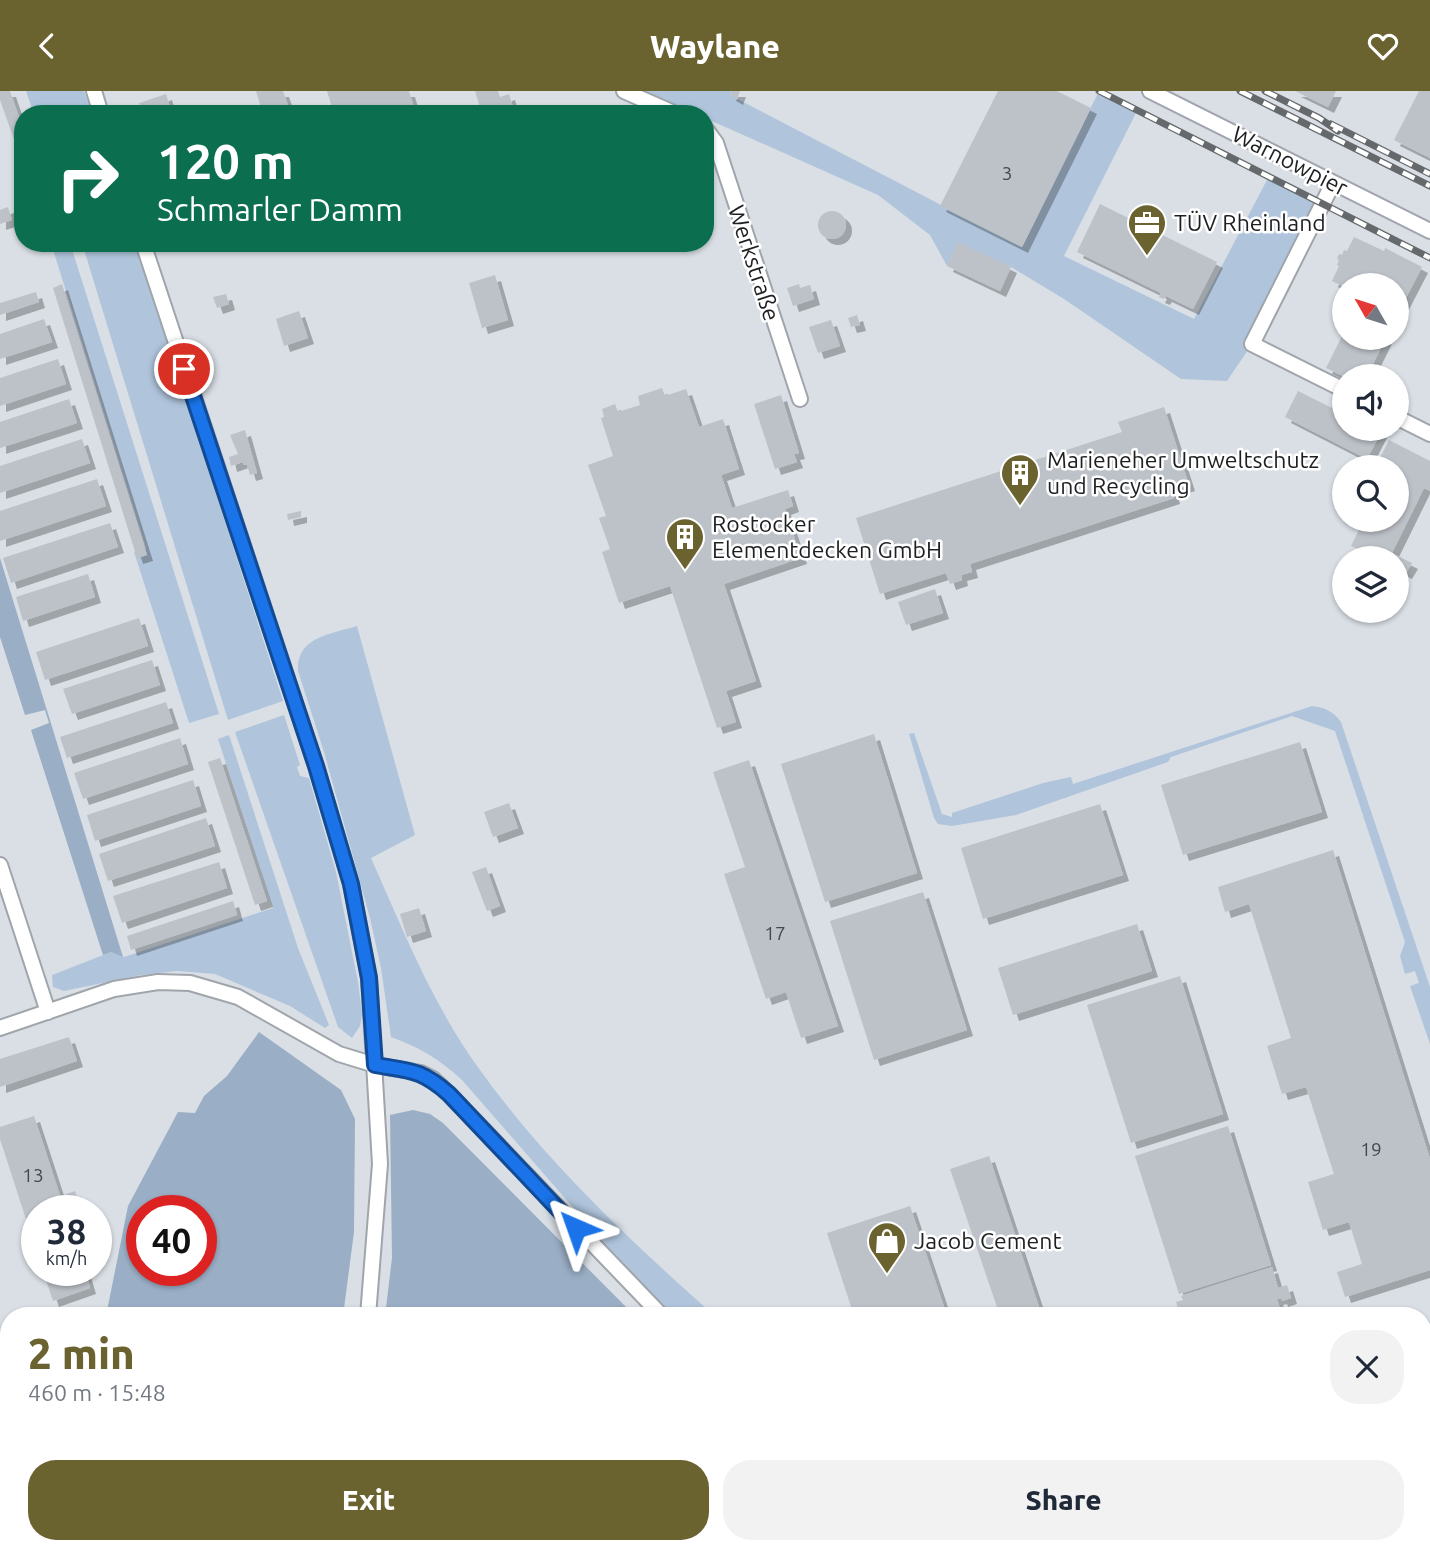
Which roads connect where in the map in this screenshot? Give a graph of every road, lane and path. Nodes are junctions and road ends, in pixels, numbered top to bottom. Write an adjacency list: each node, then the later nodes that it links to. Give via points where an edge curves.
1 (624, 91): 3 (street)
2 (1150, 91): 5 (street, Warnowpier)
3 (656, 105)
4 (714, 140): 9 (street, Werkstraße)
5 (1333, 183): 6 (street, Warnowpier); 8 (street, via 1252,344)
6 (1430, 231)
7 (146, 252): 15 (street, via 351,884 369,978)
8 (1332, 384)
9 (800, 399)
10 (1409, 424): 11 (street)
11 (1430, 434)
12 (0, 865): 13 (street)
13 (48, 1012): 14 (street); 15 (street, via 114,989 158,982 190,983 238,997 339,1054)
14 (0, 1028)
15 (375, 1065): 16 (street, via 380,1164); 17 (street, via 433,1079)
16 (369, 1307)
17 (653, 1307)

